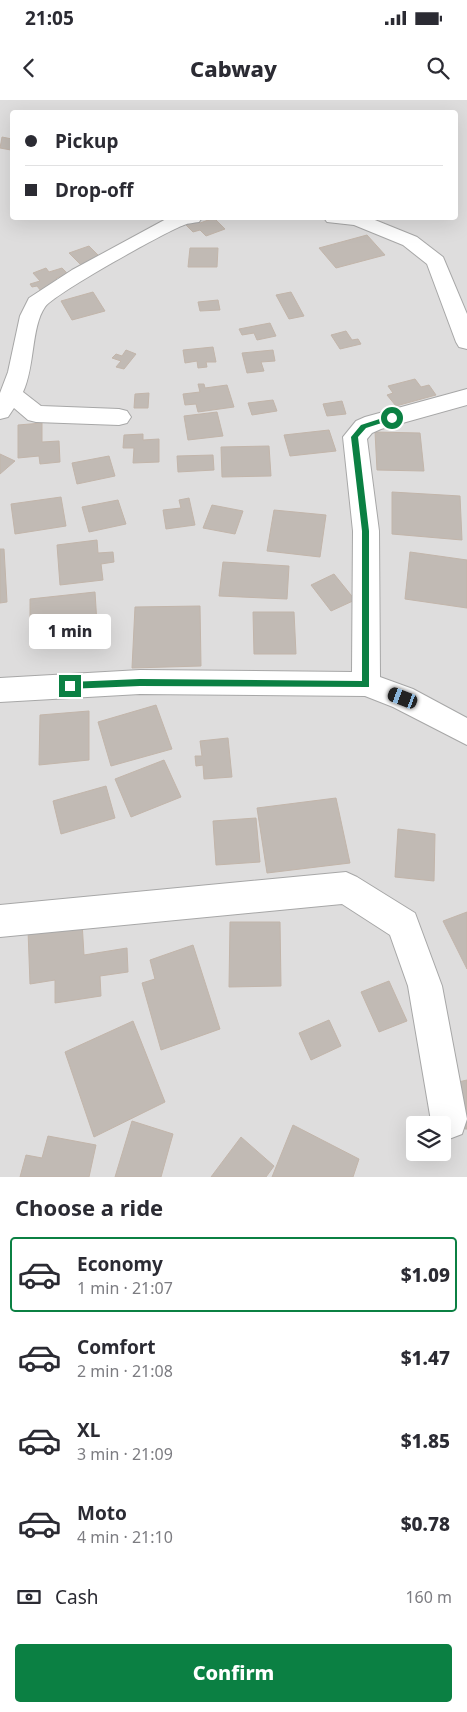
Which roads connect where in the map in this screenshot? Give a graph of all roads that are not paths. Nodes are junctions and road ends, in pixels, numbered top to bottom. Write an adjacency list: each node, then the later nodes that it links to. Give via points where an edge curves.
1 (180, 220): 5 (street, via 36,302 17,383)
2 (359, 220): 3 (street, via 410,241 436,260)
3 (467, 342)
4 (467, 398): 7 (street, via 373,423 355,437 366,531)
5 (6, 402): 6 (street, via 36,414)
6 (119, 417)
7 (366, 684): 8 (street, via 140,682); 9 (street, via 403,698)
8 (0, 690)
9 (467, 732)
10 (0, 921): 11 (street, via 346,888 403,924 425,986)
11 (448, 1116)

